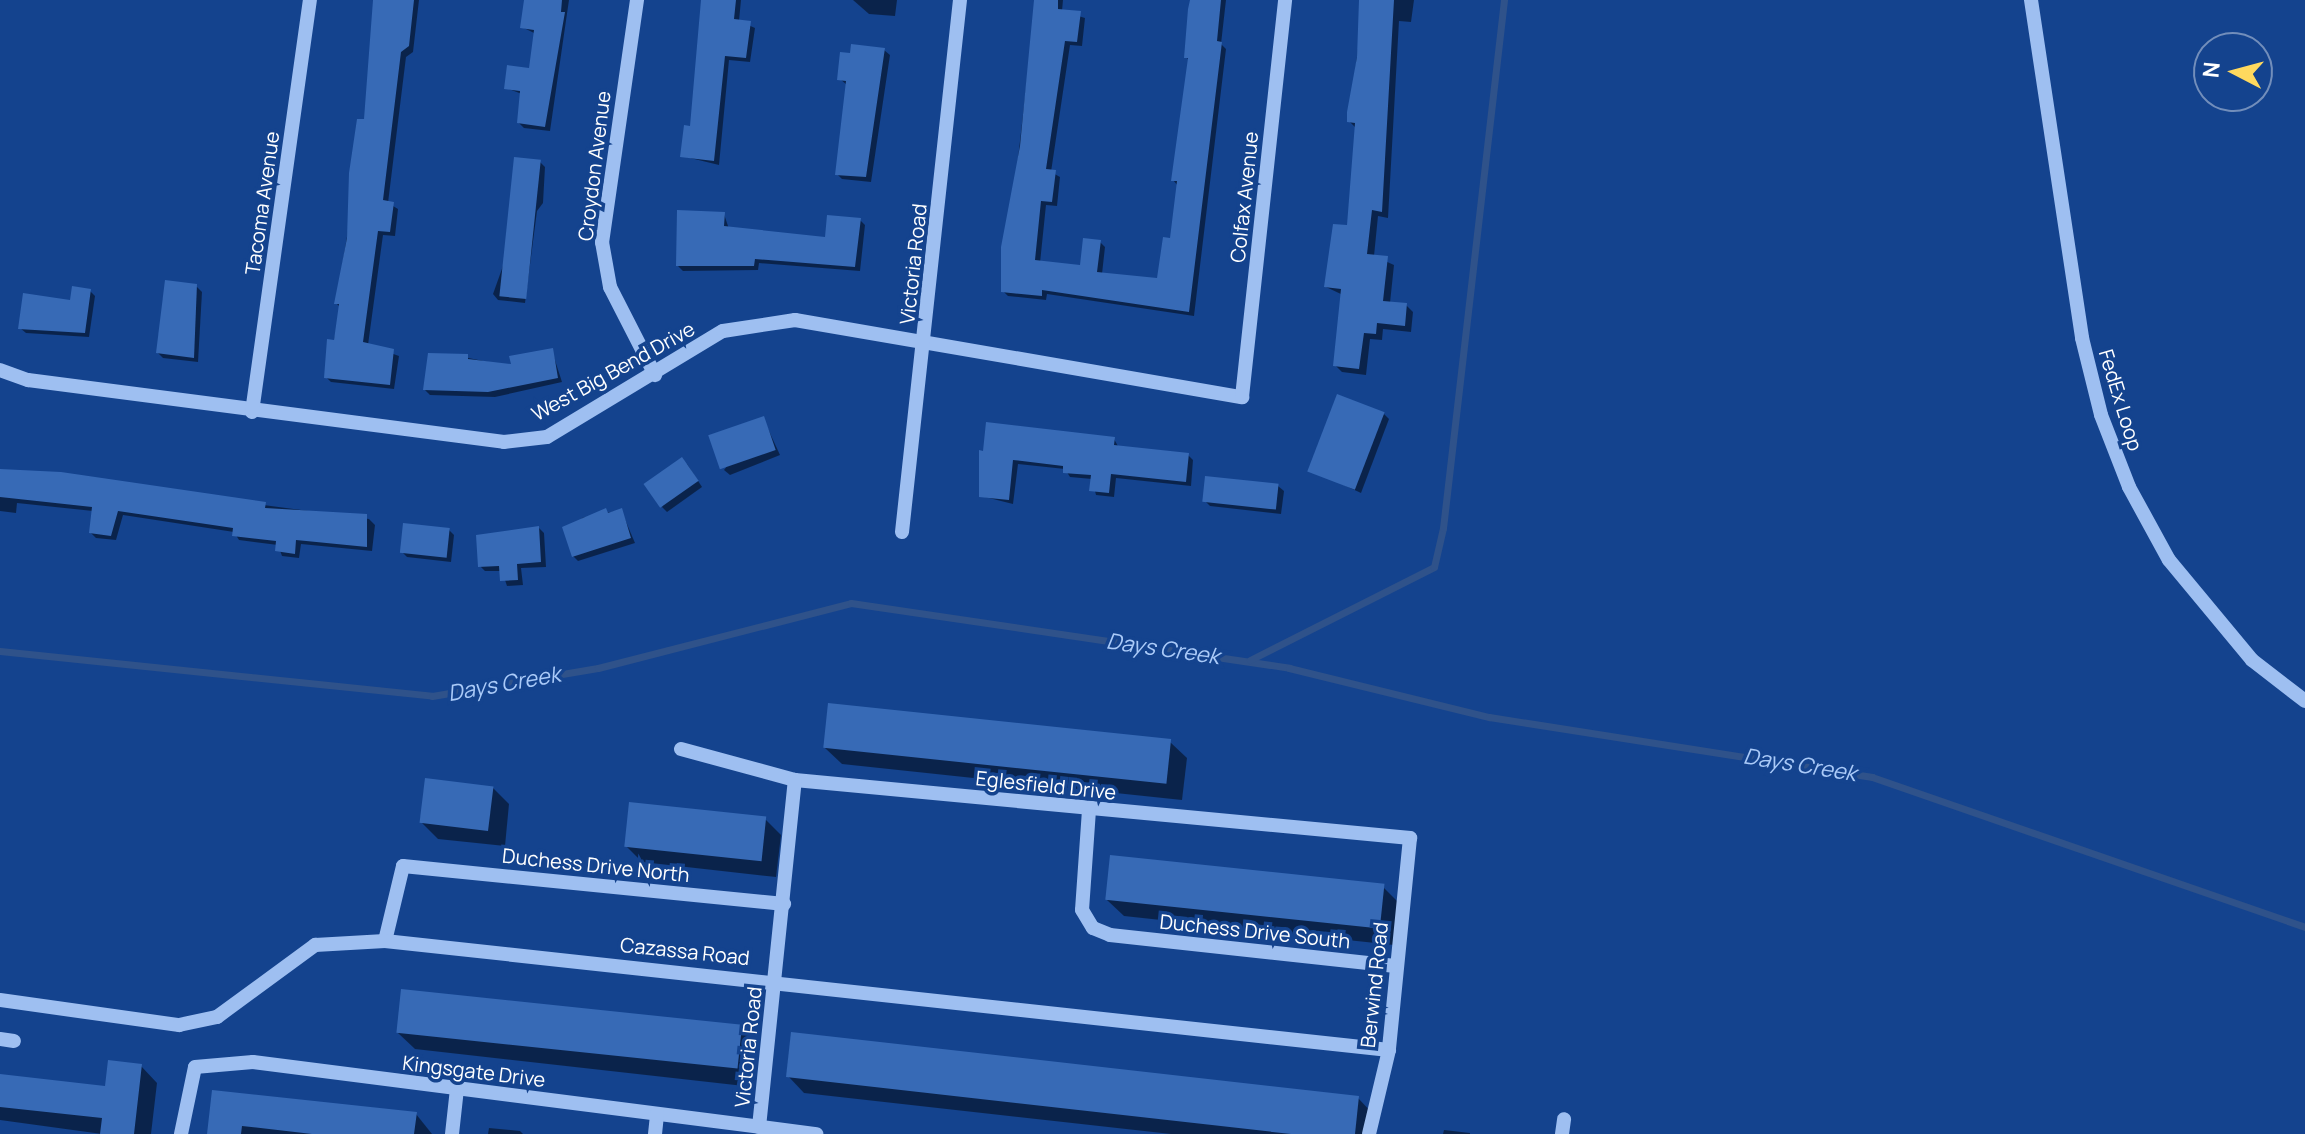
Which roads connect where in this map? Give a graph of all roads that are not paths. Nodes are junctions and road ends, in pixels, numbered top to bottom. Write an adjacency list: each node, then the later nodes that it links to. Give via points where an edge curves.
1 (310, 0): 10 (street, Tacoma Avenue)
2 (637, 0): 8 (street, Croydon Avenue, via 602,242 610,287)
3 (960, 0): 6 (street, Victoria Road)
4 (1285, 0): 9 (street, Colfax Avenue)
5 (2031, 0): 12 (street, FedEx Loop, via 2088,372 2110,438 2142,514 2196,597 2252,660)
6 (924, 344): 8 (street, West Big Bend Drive, via 795,320 723,331); 9 (street, West Big Bend Drive); 11 (street, Victoria Road)
7 (0, 370): 10 (street, West Big Bend Drive, via 28,380)
8 (655, 375): 10 (street, West Big Bend Drive, via 547,437 504,442)
9 (1242, 397)
10 (252, 412)
11 (902, 532)
12 (2305, 701)
13 (681, 749): 14 (street, Eglesfield Drive)
14 (795, 780): 15 (street, Eglesfield Drive); 17 (street, Victoria Road)
15 (1089, 810): 16 (street, Eglesfield Drive); 19 (street, Duchess Drive South, via 1082,910 1093,928 1110,935)
16 (1410, 838): 19 (street, Berwind Road)
17 (784, 904): 18 (street, Duchess Drive North, via 403,866); 20 (street, Victoria Road)
18 (385, 941): 20 (street, Cazassa Road); 21 (street, Cazassa Road, via 315,945 217,1017 179,1025)
19 (1395, 966): 22 (street, Berwind Road)
20 (776, 980): 22 (street, Cazassa Road); 25 (street, Victoria Road)
21 (0, 1000)
22 (1389, 1050): 30 (street, Berwind Road)
23 (457, 1089): 24 (street, Kingsgate Drive); 26 (street, Kingsgate Drive, via 253,1062 195,1067); 27 (street)
24 (657, 1114): 25 (street, Kingsgate Drive); 28 (street)
25 (759, 1127): 29 (street, Kingsgate Drive)
26 (181, 1134)
27 (452, 1134)
28 (655, 1134)
29 (816, 1134)
30 (1369, 1134)

